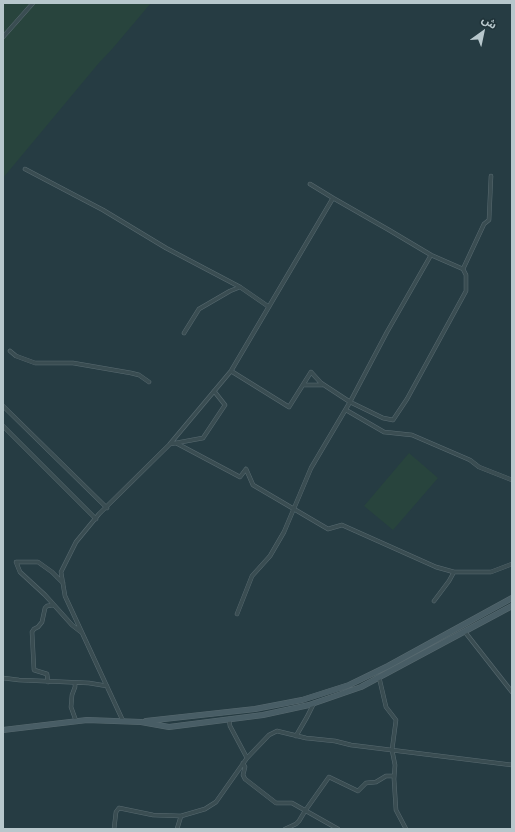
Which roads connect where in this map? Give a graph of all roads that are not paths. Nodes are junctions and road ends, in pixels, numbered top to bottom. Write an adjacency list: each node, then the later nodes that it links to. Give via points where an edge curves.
1 (33, 3): 2 (street)
2 (3, 37)
3 (25, 169): 9 (street)
4 (491, 176): 8 (street, via 489,220 484,224)
5 (310, 184): 6 (street)
6 (333, 198): 7 (street); 10 (street)
7 (431, 255): 8 (street); 18 (street)
8 (463, 269): 18 (street, via 466,275 466,291 393,420 383,418)
9 (240, 287): 10 (street); 11 (street, via 199,309)
10 (269, 307): 13 (street)
11 (184, 332)
12 (10, 350): 14 (street, via 16,356 34,363 73,363 135,374)
13 (232, 371): 15 (street, via 289,407); 17 (street)
14 (149, 382)
15 (303, 385): 16 (street); 16 (street, via 311,372)
16 (324, 385): 18 (street)
17 (214, 391): 22 (street, via 225,405 203,438); 23 (street)
18 (350, 402): 20 (street)
19 (3, 406): 25 (street)
20 (346, 410): 24 (street, via 384,432 412,435); 26 (street, via 311,468)
21 (4, 428): 27 (street)
22 (176, 443): 23 (street); 26 (street, via 234,475 240,477 246,469 253,485)
23 (169, 445): 25 (street)
24 (512, 480)
25 (107, 508): 27 (street)
26 (294, 510): 29 (street, via 328,529 342,525 436,567); 36 (street, via 270,556 252,576)
27 (96, 519): 30 (street, via 76,542 61,572)
28 (512, 564): 29 (street, via 492,572)
29 (454, 572): 32 (street)
30 (63, 583): 33 (street, via 38,562 16,562 20,572); 39 (street, via 65,596)
31 (511, 599): 35 (main road)
32 (434, 601)
33 (53, 605): 39 (street); 43 (street, via 47,606 40,625 32,632 34,670 47,674)
34 (512, 606): 37 (main road)
35 (494, 608): 37 (main road, via 493,612); 38 (main road)
36 (237, 614)
37 (497, 614): 40 (main road)
38 (456, 628): 40 (main road); 51 (main road, via 349,685 302,700 256,709)
39 (82, 632): 45 (street)
40 (462, 633): 41 (main road); 46 (street)
41 (379, 677): 47 (main road); 54 (street, via 386,708 396,720)
42 (3, 678): 43 (street)
43 (48, 682): 44 (street)
44 (75, 683): 45 (street); 49 (street, via 71,707)
45 (107, 686): 50 (street)
46 (512, 692)
47 (314, 703): 48 (main road); 53 (street)
48 (229, 719): 51 (main road, via 169,727); 55 (street)
49 (76, 721): 50 (main road); 52 (main road)
50 (123, 721): 51 (main road)
51 (141, 722)
52 (3, 730)
53 (296, 736): 54 (street); 55 (street, via 272,732)
54 (392, 750): 57 (street); 58 (street)
55 (246, 758): 56 (street)
56 (243, 763): 59 (street, via 243,776 250,784 276,803 292,803); 60 (street, via 216,802 205,809)
57 (512, 765)
58 (394, 776): 59 (street, via 366,783 358,791 329,777); 65 (street, via 396,810)
59 (305, 811): 63 (street, via 300,821); 64 (street)
60 (181, 816): 61 (street, via 153,815 119,808); 62 (street)
61 (114, 829)
62 (177, 829)
63 (284, 829)
64 (338, 829)
65 (406, 829)

